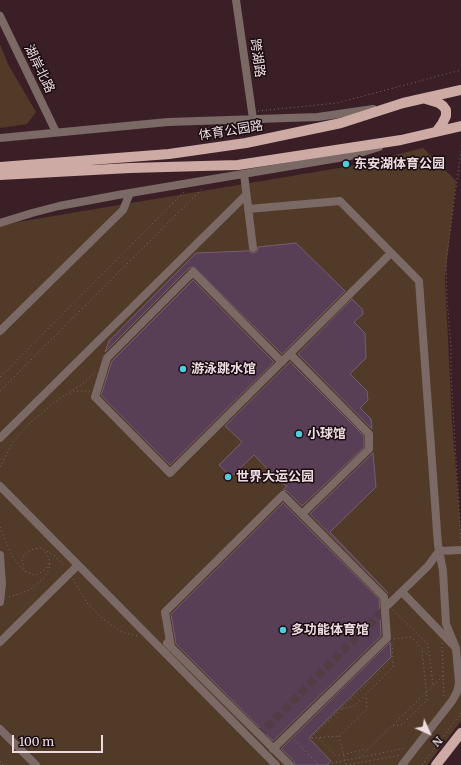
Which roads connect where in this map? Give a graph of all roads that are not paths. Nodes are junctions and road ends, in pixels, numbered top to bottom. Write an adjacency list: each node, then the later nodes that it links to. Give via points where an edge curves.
1 (236, 0): 6 (street, 跨湖路)
2 (0, 16): 8 (street, 湖岸北路)
3 (461, 90): 4 (main road, 体育公园路)
4 (425, 98): 5 (main road, 体育公园路); 9 (main road, via 439,103 446,110 446,116)
5 (403, 103): 6 (street, via 318,117); 12 (main road, 体育公园路, via 341,123 246,143 169,154)
6 (252, 116): 8 (street)
7 (461, 126): 9 (main road)
8 (56, 132): 10 (street)
9 (436, 132): 11 (main road)
10 (0, 138)
11 (401, 140): 13 (street, via 350,156); 14 (main road, via 238,165)
12 (0, 167)
13 (244, 174): 15 (street); 16 (street)
14 (0, 175)
15 (130, 193): 18 (street, via 59,206); 21 (street, via 123,210)
16 (246, 195): 17 (street); 24 (street)
17 (248, 209): 19 (street); 20 (street, via 340,201)
18 (2, 222)
19 (253, 248)
20 (391, 253): 22 (street); 28 (street, via 419,281)
21 (0, 331)
22 (290, 354): 23 (street); 26 (street, via 368,434 369,449)
23 (282, 362): 23 (street, via 170,473 95,397 106,358 193,272)
24 (0, 438)
25 (0, 486): 30 (street)
26 (302, 514): 33 (street, via 384,597); 38 (street, via 284,494 165,612 169,645)
27 (461, 550): 28 (street)
28 (439, 551): 31 (street); 35 (street, via 443,571 446,624)
29 (0, 555): 32 (street)
30 (78, 565): 34 (street); 40 (street, via 255,739)
31 (402, 592): 33 (street); 35 (street)
32 (3, 599)
33 (386, 604): 38 (street, via 387,638)
34 (0, 642)
35 (456, 648): 42 (street, via 457,692)
36 (0, 729): 39 (street)
37 (461, 733): 43 (main road)
38 (273, 749): 41 (street)
39 (36, 765)
40 (276, 765)
41 (290, 765)
42 (402, 765)
43 (436, 765)

